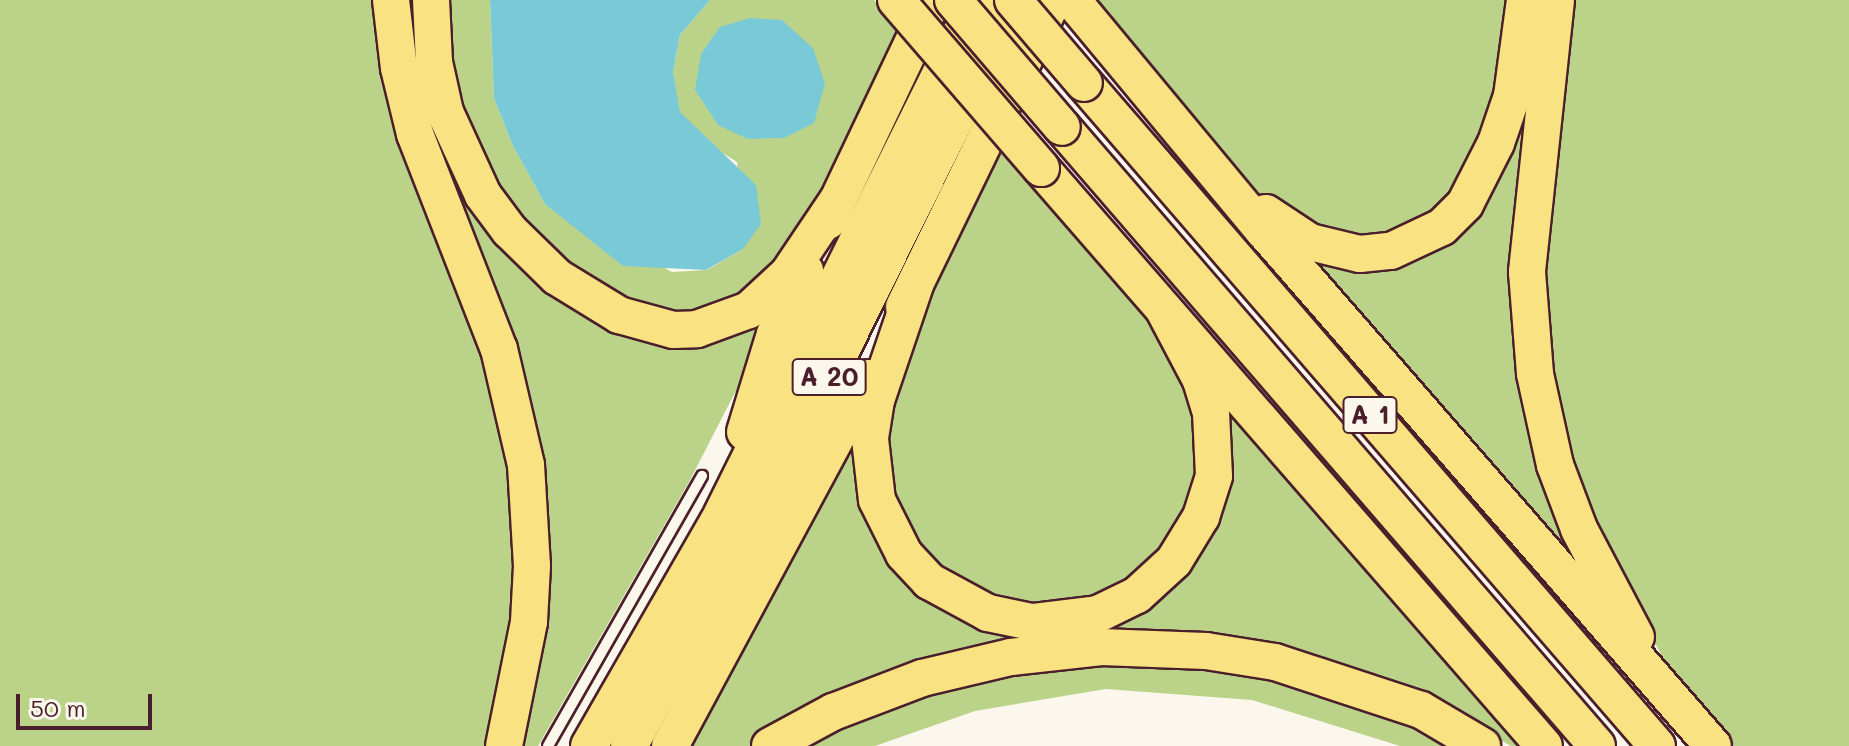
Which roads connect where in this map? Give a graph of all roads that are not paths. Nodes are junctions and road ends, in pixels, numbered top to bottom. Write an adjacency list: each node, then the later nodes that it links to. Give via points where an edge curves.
1 (391, 0): 19 (highway, via 399,68 415,134 499,349 526,465 532,566 529,622)
2 (431, 0): 13 (highway, via 434,62 445,112 483,195 509,230 557,277 619,315 673,330 697,329 749,310 788,274)
3 (896, 0): 15 (highway, bridge)
4 (933, 0): 13 (highway)
5 (953, 0): 27 (highway, A 1, bridge)
6 (977, 0): 17 (highway, A 20)
7 (1013, 0): 22 (highway, A 20, via 788,458); 28 (highway, A 1, bridge)
8 (1053, 0): 14 (highway)
9 (1072, 0): 12 (highway)
10 (1525, 0): 12 (highway, via 1512,96 1482,176 1465,204 1418,241 1360,254 1310,242 1259,207)
11 (1556, 0): 18 (highway, via 1527,272 1535,374 1555,465 1579,529 1636,638)
12 (1204, 154): 18 (highway, via 1264,231)
13 (837, 201): 17 (highway, via 775,334)
14 (915, 285): 15 (highway, via 876,400 870,439 877,500 904,554 929,581 988,613 1032,622 1098,614 1137,595 1174,561 1201,517 1214,476 1211,413 1201,380); 23 (highway, via 820,475)
15 (1165, 312): 26 (highway)
16 (702, 476): 20 (lane)
17 (718, 522): 21 (highway, A 20)
18 (1704, 735)
19 (504, 746)
20 (548, 746)
21 (589, 746)
22 (629, 746)
23 (670, 746)
24 (770, 746): 25 (highway, via 833,712 922,678 1011,657 1101,647 1206,651 1275,662 1421,710)
25 (1482, 746)
26 (1544, 746)
27 (1597, 746)
28 (1657, 746)

